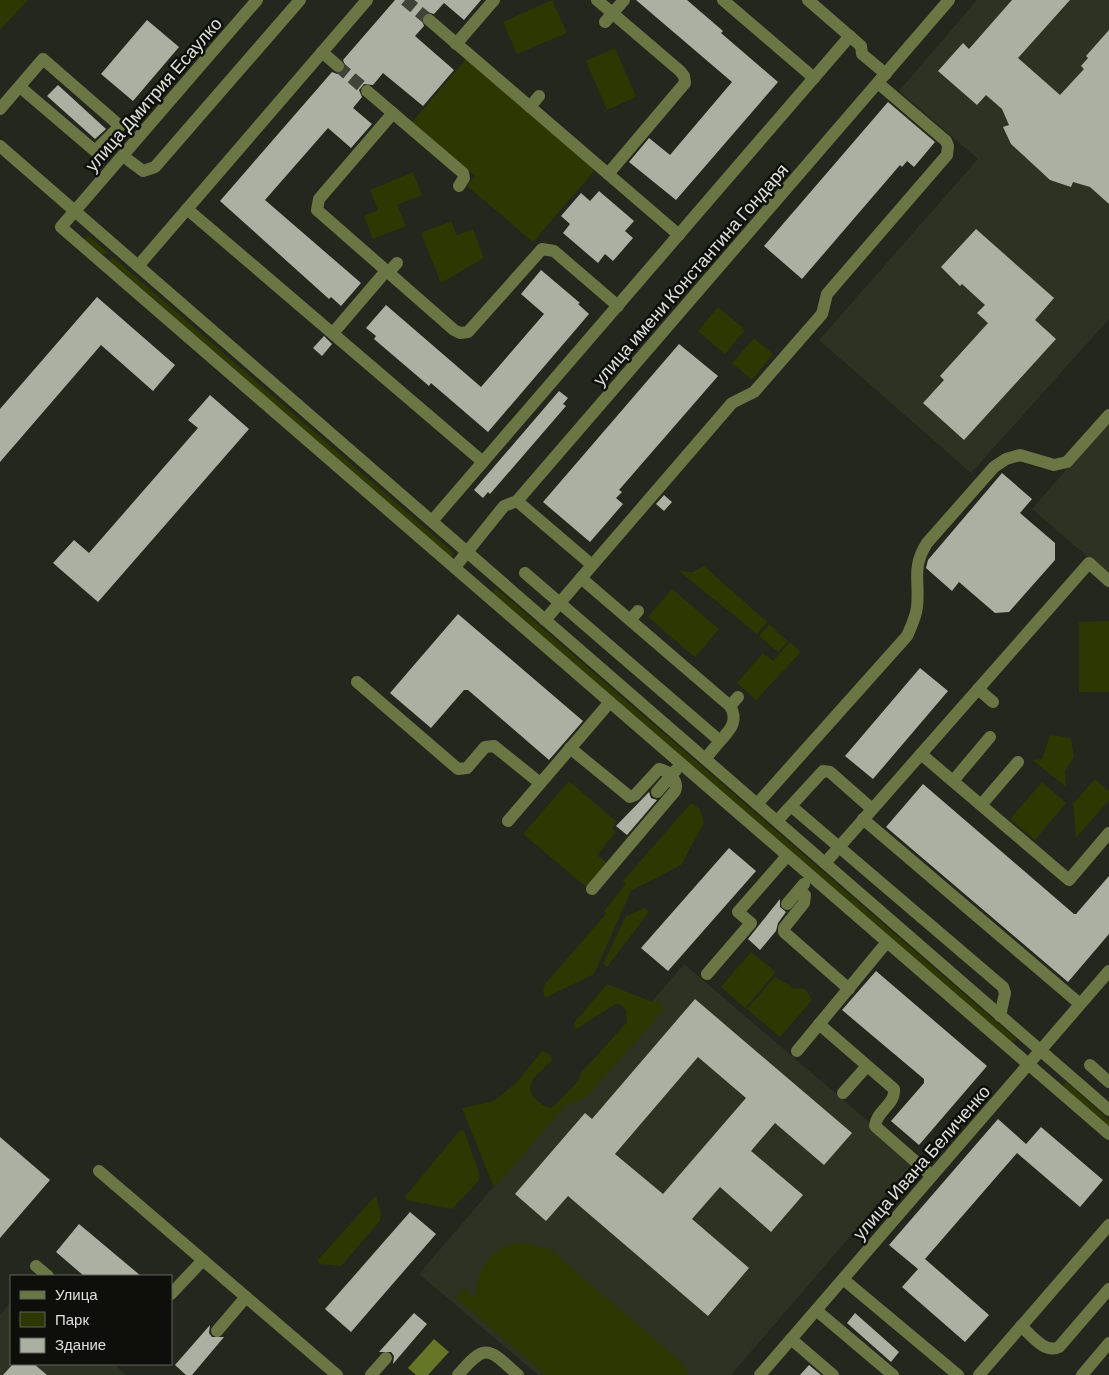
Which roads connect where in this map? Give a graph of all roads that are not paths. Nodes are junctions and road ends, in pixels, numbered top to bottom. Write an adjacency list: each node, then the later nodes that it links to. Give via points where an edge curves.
1 (257, 0): 25 (street, улица Дмитрия Есаулко)
2 (300, 0): 25 (street, via 155,168 144,171)
3 (367, 0): 14 (street)
4 (494, 0): 13 (street)
5 (597, 0): 10 (street)
6 (624, 0): 10 (street)
7 (723, 0): 16 (street)
8 (808, 0): 12 (street)
9 (949, 0): 17 (street, улица имени Константина Гондаря)
10 (609, 17): 26 (street, via 680,71 684,83)
11 (429, 20): 13 (street)
12 (850, 36): 16 (street); 17 (street, via 861,46 862,54)
13 (456, 44): 21 (street)
14 (322, 52): 15 (street); 28 (street)
15 (338, 66)
16 (814, 78): 30 (street)
17 (882, 78): 38 (street, улица имени Константина Гондаря); 41 (street, via 946,141 949,151 827,294 822,314 784,350 754,392 732,403)
18 (20, 87): 18 (street, via 95,151 120,126 44,59); 22 (street)
19 (367, 91): 23 (street)
20 (539, 96): 21 (street)
21 (530, 107): 26 (street)
22 (0, 109)
23 (393, 113): 27 (street, via 463,173); 33 (street, via 317,204 320,215)
24 (0, 146): 29 (street)
25 (123, 156): 29 (street, улица Дмитрия Есаулко)
26 (608, 174): 30 (street)
27 (459, 186)
28 (187, 209): 32 (street); 35 (street)
29 (75, 211): 32 (street); 42 (street, улица Дмитрия Есаулко, via 61,227)
30 (679, 235): 34 (street)
31 (397, 263): 33 (street)
32 (138, 266): 39 (street)
33 (387, 272): 34 (street, via 460,333 472,329 542,249 554,251); 35 (street)
34 (618, 306): 37 (street)
35 (333, 333): 37 (street)
36 (1109, 415): 63 (street, via 1067,462 1054,465 1020,455 994,467 919,556 917,608 907,636)
37 (483, 462): 39 (street)
38 (517, 501): 40 (street, улица имени Константина Гондаря, via 504,506); 41 (street)
39 (432, 521): 40 (street)
40 (467, 552): 42 (street, улица имени Константина Гондаря); 47 (street)
41 (592, 565): 44 (street)
42 (455, 567): 50 (street)
43 (525, 573): 46 (street)
44 (581, 578): 46 (street); 53 (street, via 634,615 734,701 732,728)
45 (1109, 580): 49 (street, via 1089,563)
46 (560, 603): 47 (street); 53 (street)
47 (546, 620): 56 (street)
48 (357, 682): 61 (street, via 458,768 467,768 485,747 494,746)
49 (978, 689): 51 (street); 55 (street)
50 (610, 702): 54 (street); 58 (street)
51 (993, 702)
52 (990, 737): 60 (street)
53 (720, 742): 56 (street)
54 (570, 748): 59 (street, via 630,797 659,769); 61 (street)
55 (921, 754): 60 (street); 66 (street)
56 (705, 759): 63 (street)
57 (1018, 762): 64 (street)
58 (681, 765): 59 (street); 72 (street)
59 (671, 776): 62 (street); 75 (street, via 676,781 676,791)
60 (953, 781): 64 (street)
61 (540, 783): 68 (street)
62 (657, 792)
63 (757, 804): 69 (street)
64 (981, 805): 70 (street, via 1069,880)
65 (790, 806): 66 (street, via 820,772 827,771); 69 (street); 71 (street)
66 (872, 809): 67 (street)
67 (863, 819): 71 (street); 82 (street)
68 (508, 821)
69 (777, 822): 73 (street)
70 (1109, 833)
71 (839, 847): 73 (street); 83 (street, via 1003,987 1005,993)
72 (787, 856): 74 (street); 80 (street, via 738,912 751,923)
73 (825, 863): 83 (street)
74 (811, 876): 76 (street); 78 (street)
75 (592, 889)
76 (799, 890): 77 (street); 81 (street, via 805,895 804,903 784,932)
77 (787, 904)
78 (887, 942): 81 (street); 87 (street)
79 (1109, 971): 82 (street, улица Ивана Беличенко)
80 (707, 974)
81 (849, 989): 84 (street)
82 (1080, 1004): 86 (street, улица Ивана Беличенко)
83 (1000, 1016): 86 (street)
84 (819, 1024): 85 (street); 89 (street)
85 (797, 1051)
86 (1040, 1051): 87 (street, улица Ивана Беличенко); 92 (street)
87 (1029, 1064): 93 (street); 95 (street, улица Ивана Беличенко)
88 (1090, 1065): 90 (street)
89 (867, 1066): 91 (street); 95 (street, via 895,1093 876,1119 875,1126)
90 (1109, 1082)
91 (843, 1093)
92 (1109, 1110)
93 (1109, 1134)
94 (100, 1171): 97 (street)
95 (932, 1176): 100 (street, улица Ивана Беличенко)
96 (1109, 1225): 105 (street)
97 (203, 1260): 102 (street); 103 (street)
98 (36, 1266): 99 (street)
99 (47, 1275)
100 (843, 1279): 104 (street, улица Ивана Беличенко); 117 (street)
101 (1109, 1289): 105 (street, via 1060,1347 1045,1347)
102 (172, 1293)
103 (246, 1297): 106 (street); 111 (street)
104 (816, 1310): 107 (street, улица Ивана Беличенко); 116 (street)
105 (1021, 1326): 118 (street)
106 (217, 1331)
107 (791, 1339): 110 (street, улица Ивана Беличенко); 115 (street)
108 (1109, 1343): 119 (street)
109 (386, 1358): 112 (street)
110 (767, 1373)
111 (337, 1375)
112 (371, 1375)
113 (458, 1375): 114 (street, via 474,1356 488,1352)
114 (518, 1375)
115 (833, 1375)
116 (893, 1375)
117 (958, 1375)
118 (979, 1375)
119 (1082, 1375)

